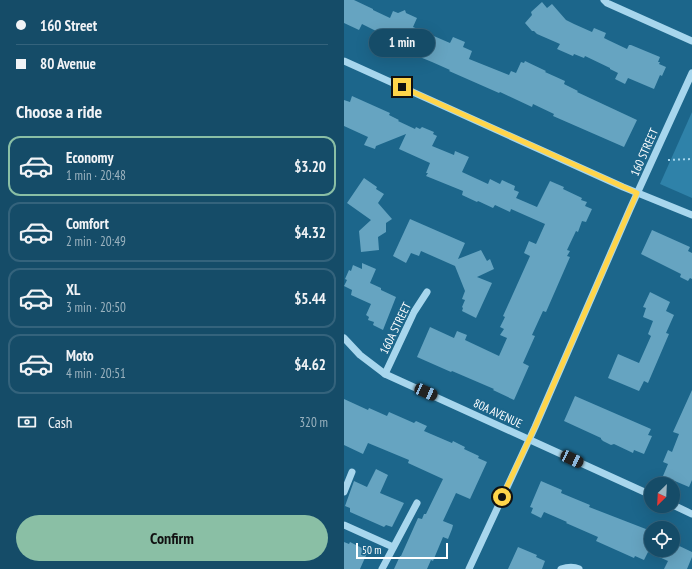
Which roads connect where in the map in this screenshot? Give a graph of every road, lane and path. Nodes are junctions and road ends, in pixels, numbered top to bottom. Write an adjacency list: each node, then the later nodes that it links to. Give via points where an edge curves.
1 (604, 0): 2 (street)
2 (692, 41)
3 (344, 61): 7 (street)
4 (692, 73): 7 (street, 160 STREET)
5 (692, 159): 6 (path)
6 (668, 160)
7 (637, 193): 8 (street); 12 (street, 160 STREET)
8 (692, 215)
9 (427, 292): 11 (street, 160A STREET, via 414,312)
10 (344, 338): 11 (street, 80A AVENUE, via 360,355)
11 (385, 374): 12 (street, 80A AVENUE)
12 (529, 440): 15 (street, 80A AVENUE); 22 (street, 160 STREET)
13 (352, 472): 14 (street)
14 (344, 492)
15 (644, 492)
16 (417, 503): 20 (street)
17 (680, 508): 18 (street)
18 (692, 514)
19 (344, 525): 20 (street)
20 (393, 547): 21 (street)
21 (382, 569)
22 (469, 569)
23 (561, 569): 24 (street)
24 (579, 569)

